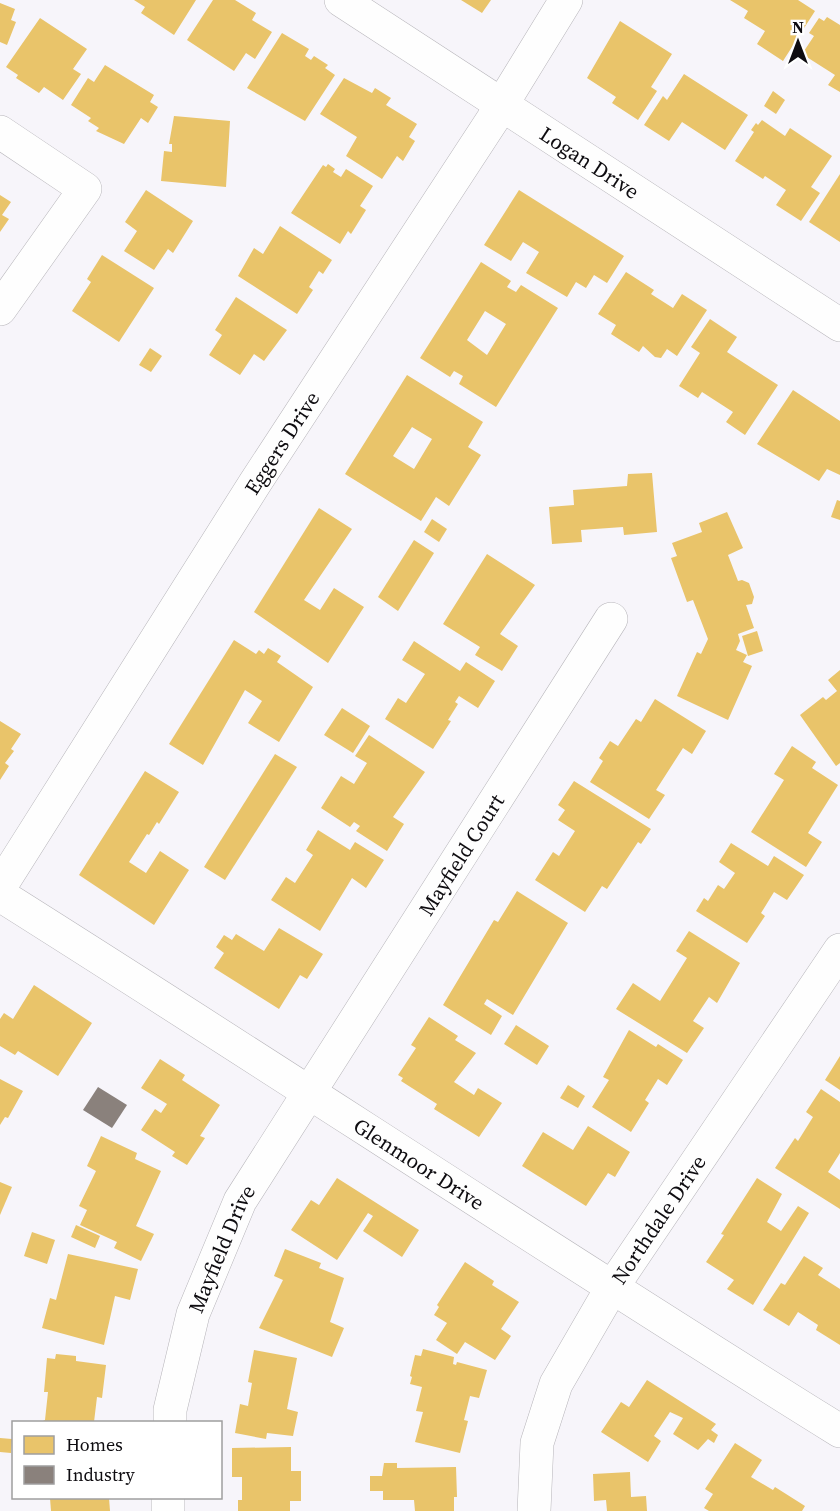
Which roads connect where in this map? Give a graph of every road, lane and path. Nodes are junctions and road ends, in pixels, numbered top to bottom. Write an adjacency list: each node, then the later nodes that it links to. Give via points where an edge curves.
1 (341, 0): 3 (street, Logan Drive)
2 (566, 0): 3 (street, Eggers Drive)
3 (502, 105): 6 (street, Logan Drive); 8 (street, Eggers Drive, via 255,483)
4 (0, 132): 5 (street, via 85,189)
5 (0, 309)
6 (840, 325)
7 (611, 619): 11 (street, Mayfield Court)
8 (0, 888)
9 (0, 895): 11 (street, Glenmoor Drive)
10 (840, 950): 12 (street, Northdale Drive)
11 (310, 1091): 12 (street, Glenmoor Drive); 13 (street, Mayfield Drive, via 240,1201 193,1314)
12 (611, 1289): 14 (street, Glenmoor Drive); 15 (street, Northdale Drive, via 556,1383 537,1443)
13 (170, 1421)
14 (840, 1431)
15 (534, 1511)

